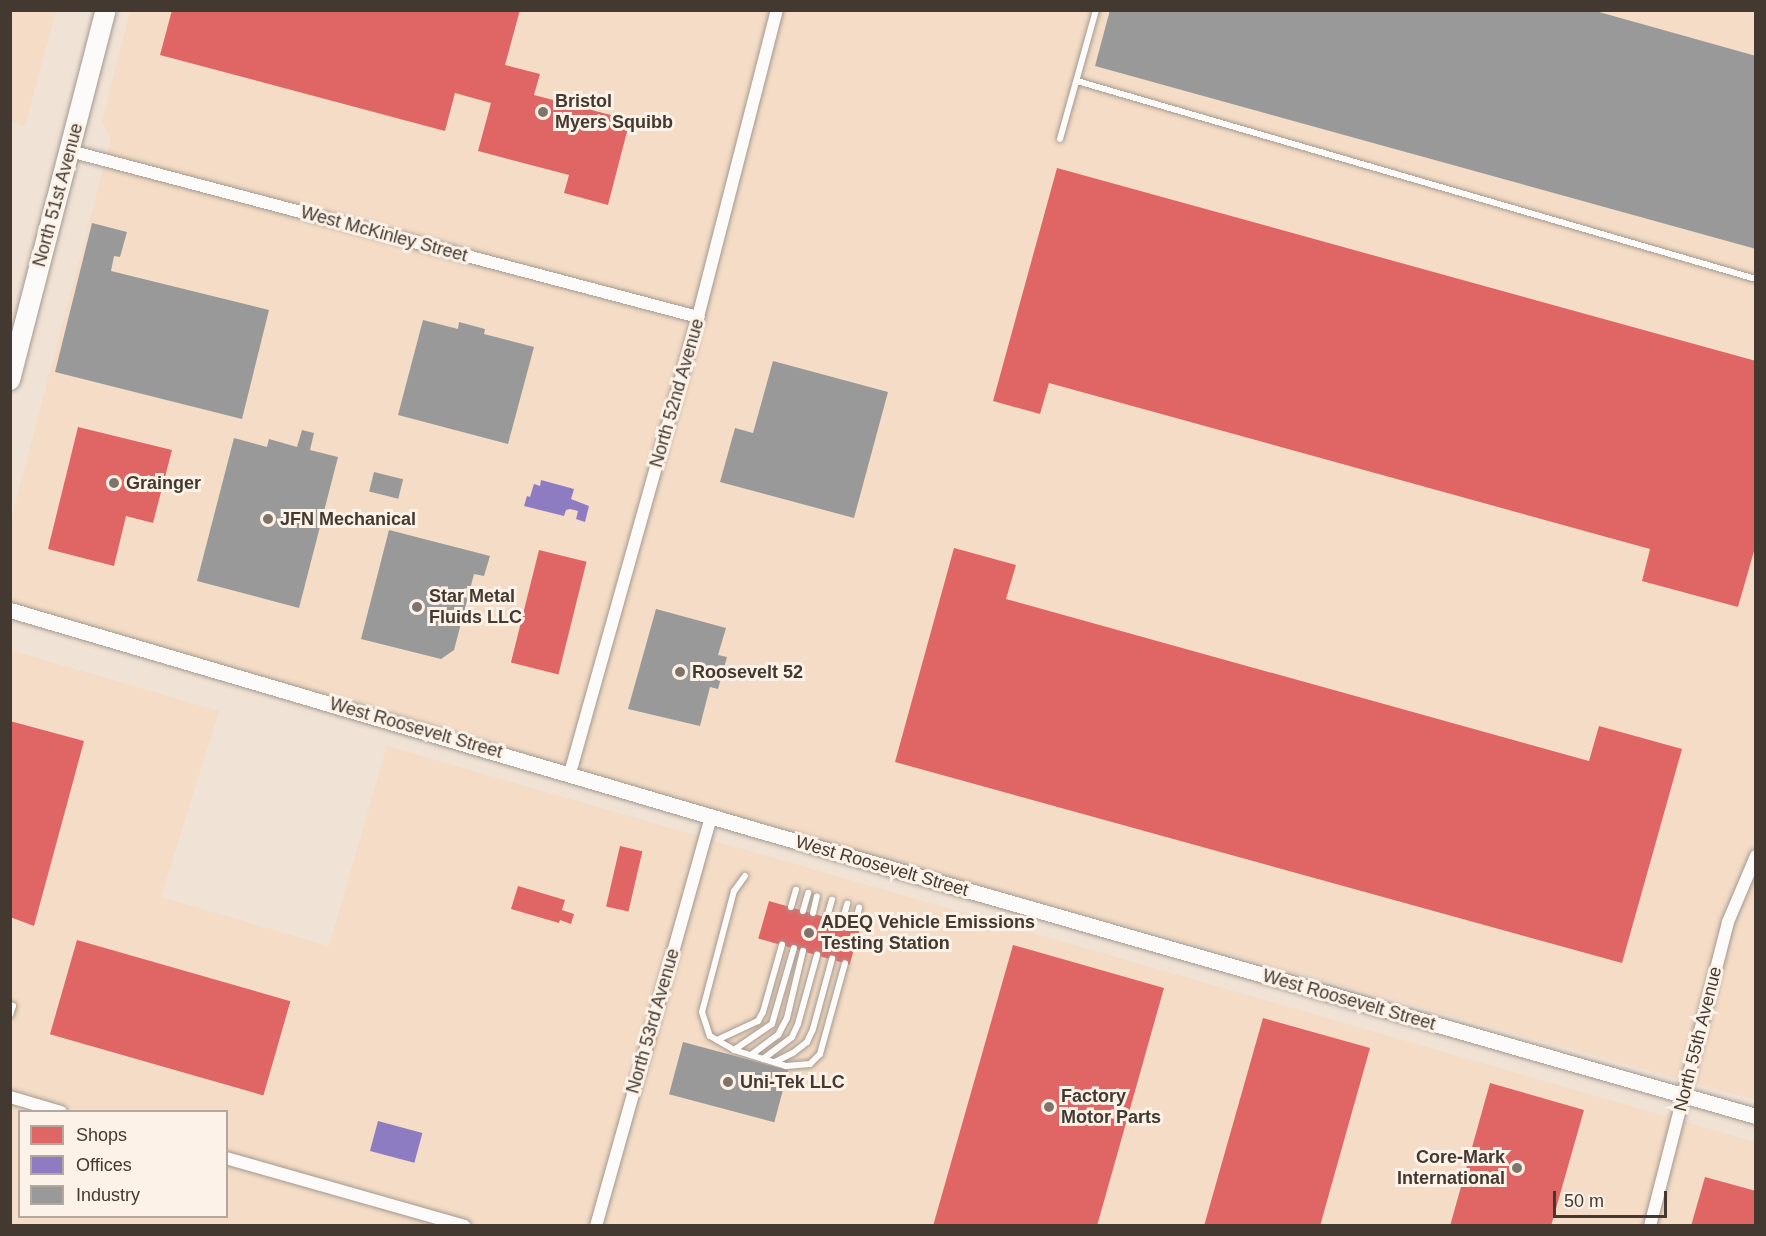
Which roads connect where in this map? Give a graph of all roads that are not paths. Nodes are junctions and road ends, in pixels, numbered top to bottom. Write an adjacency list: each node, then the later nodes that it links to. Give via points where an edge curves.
1 (106, 10): 6 (main road, North 51st Avenue)
2 (777, 10): 8 (street, North 52nd Avenue)
3 (1096, 10): 4 (lane)
4 (1077, 81): 5 (lane); 7 (lane)
5 (1060, 139)
6 (70, 151): 8 (street, West McKinley Street); 9 (main road, North 51st Avenue)
7 (1755, 279)
8 (698, 317): 11 (street, North 52nd Avenue)
9 (10, 380)
10 (10, 610): 11 (street, West Roosevelt Street)
11 (570, 773): 12 (street, West Roosevelt Street)
12 (711, 817): 40 (street, West Roosevelt Street); 46 (street, North 53rd Avenue)
13 (1755, 855): 40 (street, North 55th Avenue, via 1728,922)
14 (745, 876): 35 (lane, via 734,891 702,1012 710,1036)
15 (796, 890): 20 (lane)
16 (808, 893): 22 (lane)
17 (817, 896): 23 (lane)
18 (832, 900): 24 (lane)
19 (847, 904): 25 (lane)
20 (791, 907)
21 (860, 907): 26 (lane)
22 (803, 911)
23 (813, 913)
24 (827, 917)
25 (842, 922)
26 (855, 925)
27 (782, 945): 35 (lane, via 758,1021)
28 (794, 948): 36 (lane, via 772,1024)
29 (803, 951): 37 (lane, via 787,1018 778,1035)
30 (817, 955): 38 (lane, via 792,1037)
31 (832, 960): 39 (lane, via 807,1042)
32 (845, 963): 39 (lane, via 820,1054 810,1064 786,1066)
33 (10, 1005): 34 (lane)
34 (10, 1015)
35 (717, 1040): 36 (lane)
36 (734, 1050): 37 (lane)
37 (751, 1055): 38 (lane)
38 (763, 1059): 39 (lane)
39 (774, 1062)
40 (1683, 1095): 43 (street, West Roosevelt Street); 47 (street, North 55th Avenue)
41 (10, 1097): 42 (street)
42 (54, 1110)
43 (1755, 1116)
44 (228, 1159): 45 (street)
45 (465, 1226)
46 (596, 1226)
47 (1650, 1226)

